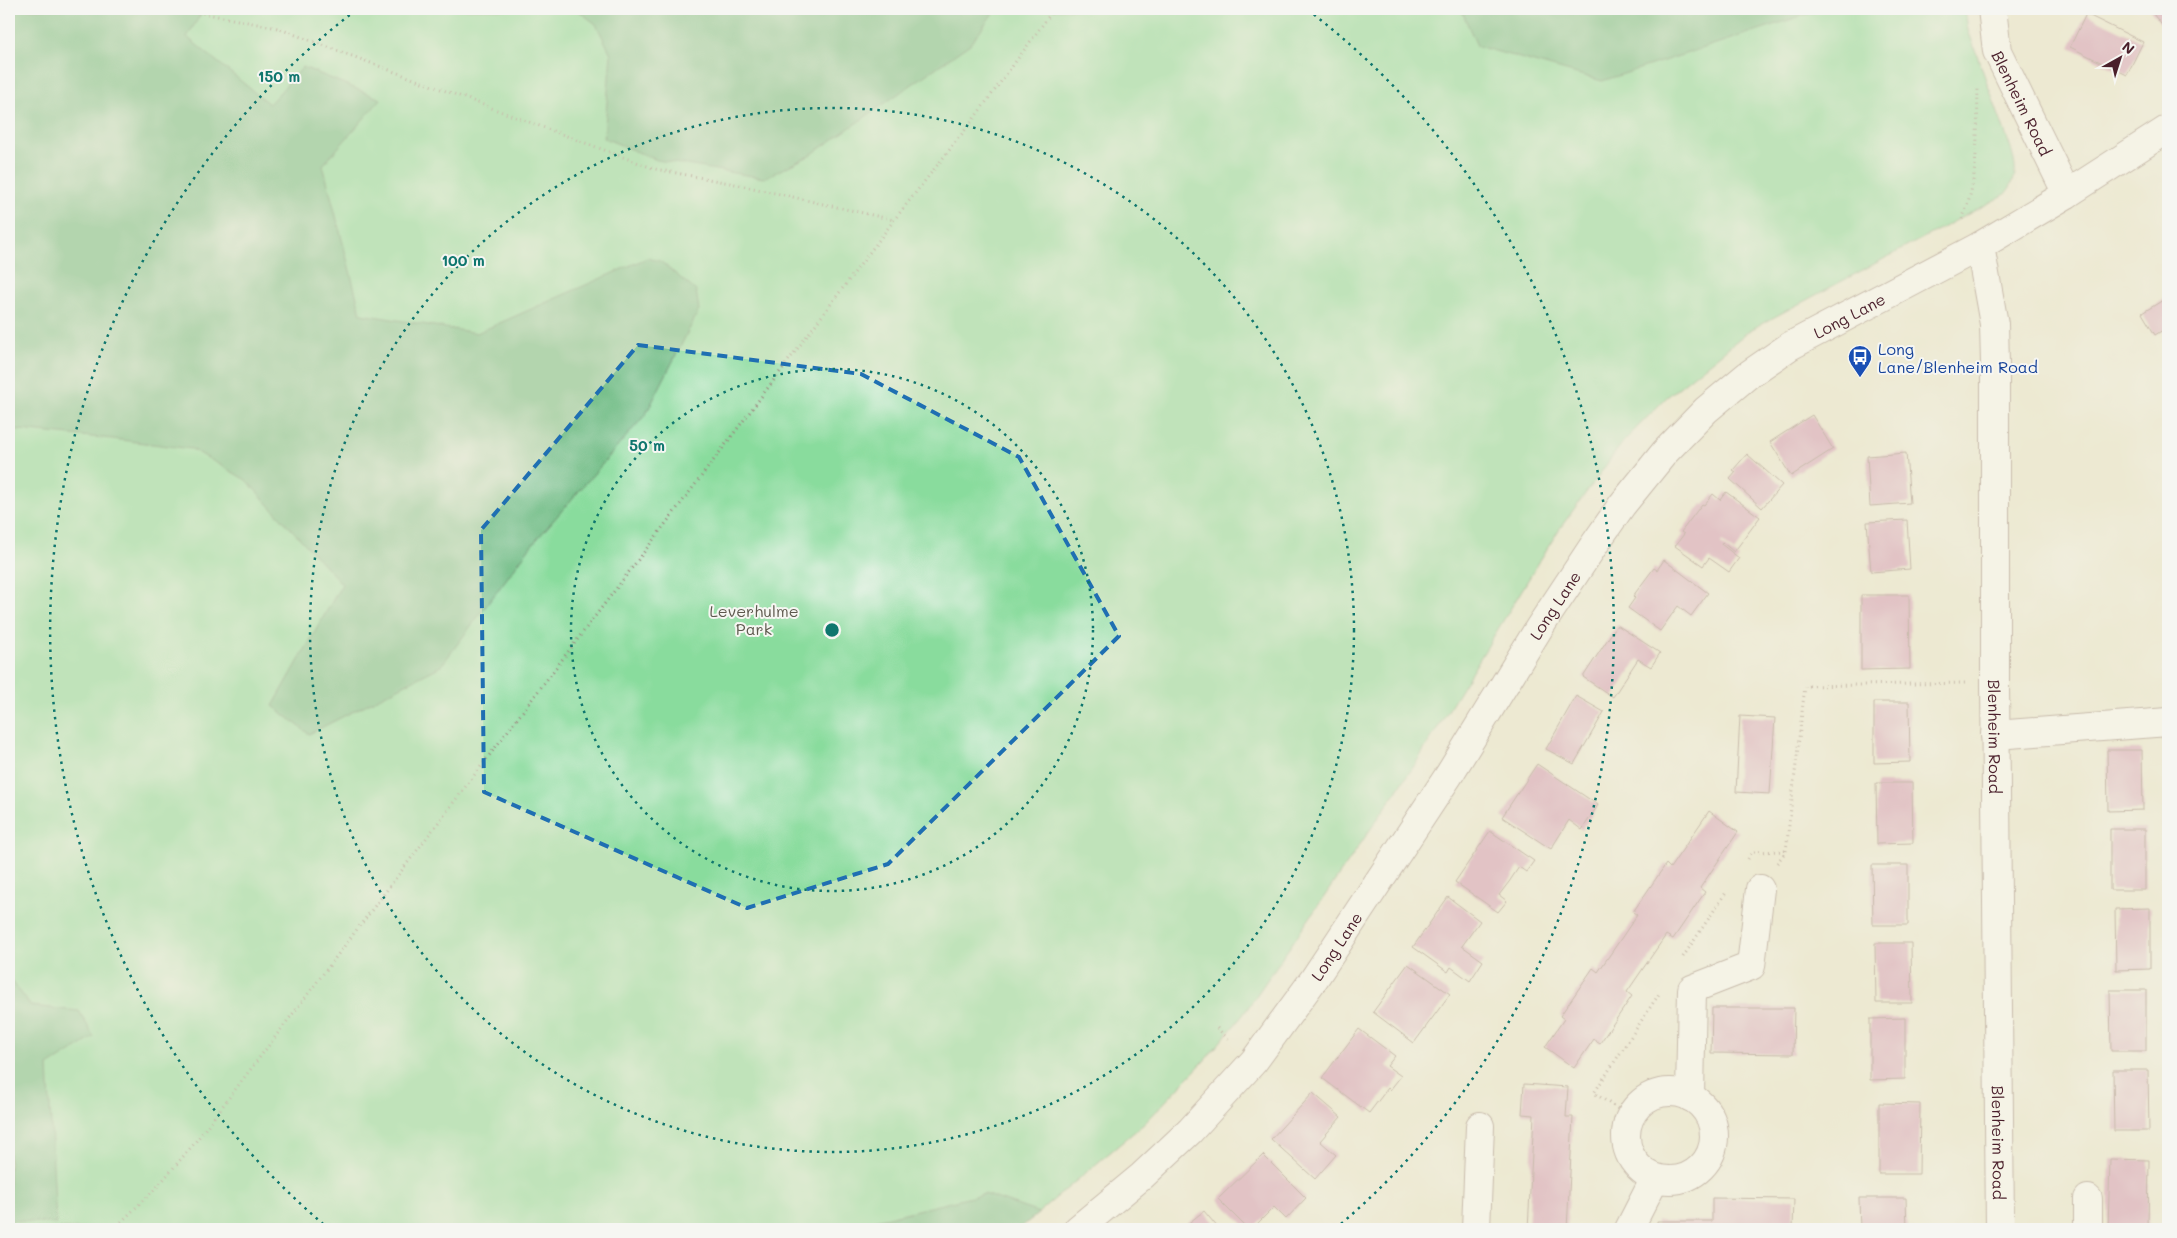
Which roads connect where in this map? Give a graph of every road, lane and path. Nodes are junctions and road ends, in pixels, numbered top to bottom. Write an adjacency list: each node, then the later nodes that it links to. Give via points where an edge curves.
1 (183, 9): 7 (path, via 277,28 655,169)
2 (1054, 9): 7 (path, via 973,120)
3 (1992, 9): 4 (street, Blenheim Road)
4 (1997, 51): 6 (street, Blenheim Road); 9 (path, via 1978,84 1975,165 1966,211)
5 (2168, 129): 6 (street, Long Lane)
6 (2066, 194): 8 (street, Long Lane)
7 (894, 220): 18 (path, via 193,1145 158,1186)
8 (1980, 246): 9 (street, Long Lane); 10 (street, Blenheim Road, via 1994,324 1996,364)
9 (1939, 267): 19 (street, Long Lane, via 1790,346 1706,410 1665,452 1622,505 1579,567 1434,799 1314,979 1254,1061 1183,1137)
10 (1995, 682): 12 (street, Blenheim Road); 13 (path, via 1805,686 1786,850)
11 (2168, 722): 12 (street)
12 (1995, 735): 22 (street, Blenheim Road)
13 (1760, 889): 14 (street, via 1751,966 1692,989)
14 (1690, 1097): 16 (street, via 1709,1116 1714,1131 1713,1148 1706,1162 1694,1174 1670,1181); 16 (street, via 1676,1092 1656,1094 1642,1101 1630,1117 1625,1131 1628,1152 1635,1165)
15 (1480, 1126): 20 (street)
16 (1655, 1178): 21 (street)
17 (2088, 1198): 23 (street)
18 (114, 1229)
19 (1078, 1229)
20 (1476, 1229)
21 (1629, 1229)
22 (2000, 1229)
23 (2088, 1229)

